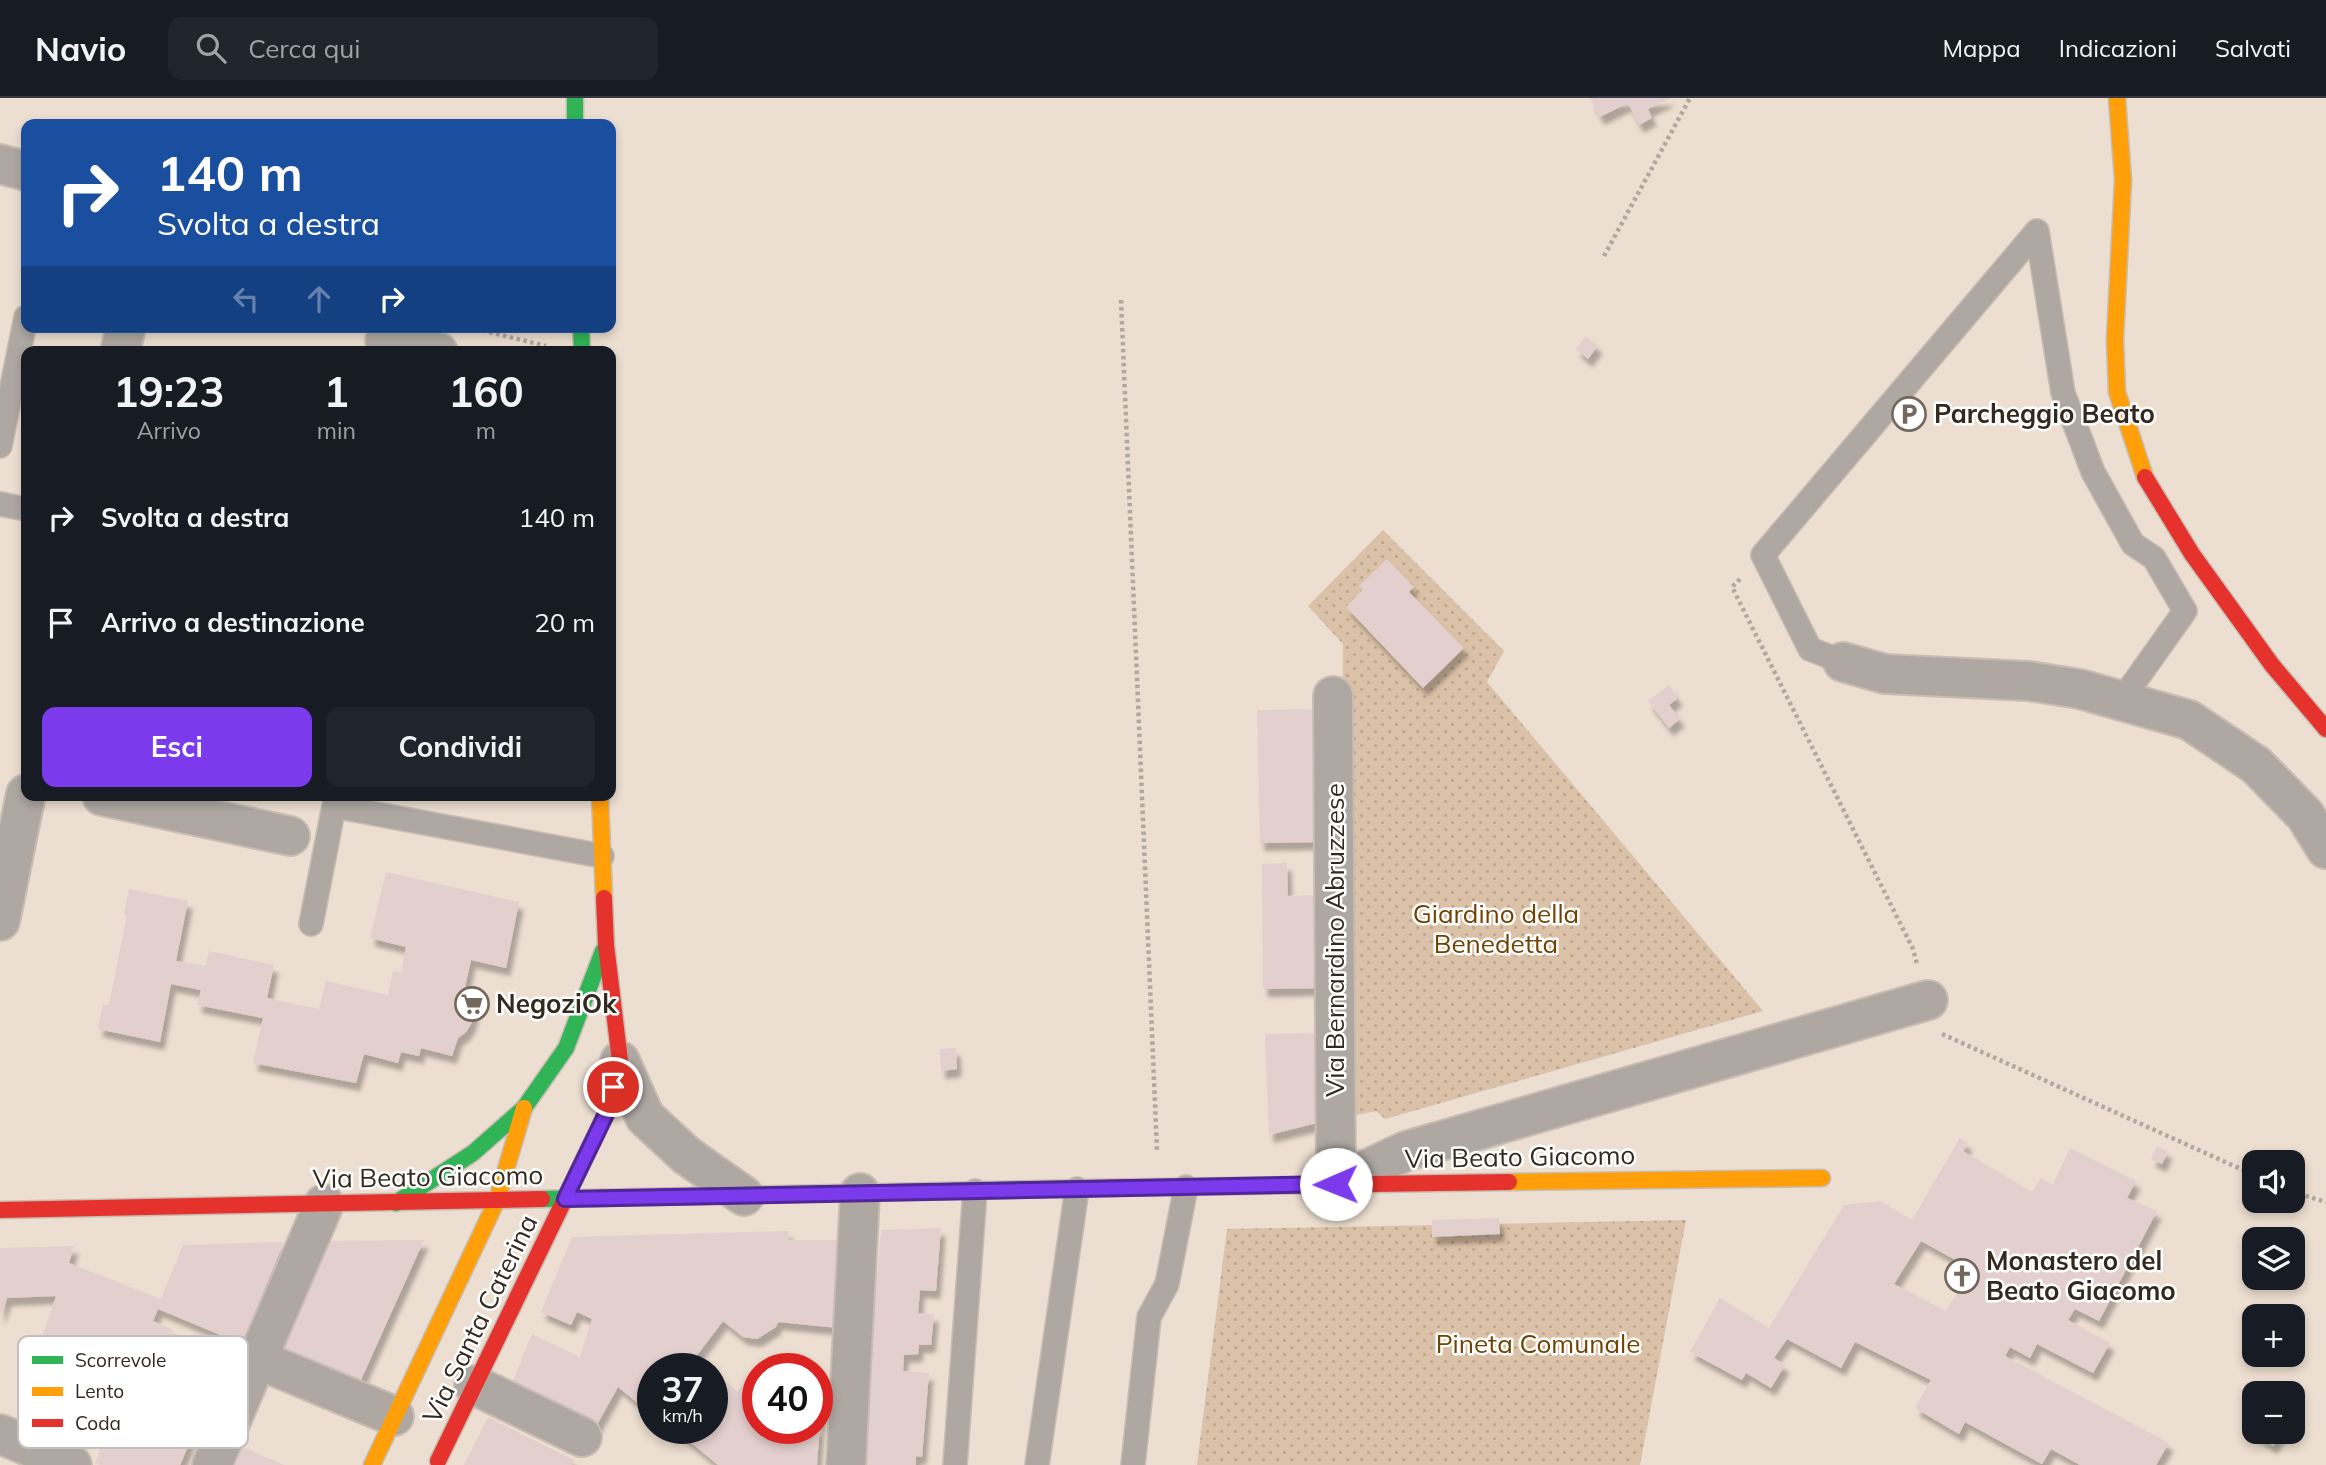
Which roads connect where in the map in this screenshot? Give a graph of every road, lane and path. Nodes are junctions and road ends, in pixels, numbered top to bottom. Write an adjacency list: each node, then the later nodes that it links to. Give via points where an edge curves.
1 (575, 98): 4 (street)
2 (1690, 98): 7 (path)
3 (2117, 98): 21 (street, via 2123,180 2117,392 2131,438 2146,479 2192,554 2272,666)
4 (575, 119)
5 (0, 164): 6 (street)
6 (21, 170)
7 (1604, 256)
8 (1121, 300): 37 (path)
9 (23, 333): 14 (lane)
10 (493, 333): 13 (path)
11 (385, 341): 12 (street)
12 (409, 346)
13 (546, 346)
14 (0, 446)
15 (0, 504): 16 (lane)
16 (21, 508)
17 (1763, 555): 18 (lane, via 1810,649); 20 (lane, via 2037,230 2063,393 2093,472 2133,544 2154,558 2185,611); 31 (path, via 1732,587 1913,949)
18 (1843, 662): 20 (street, via 1885,674 2028,681)
19 (1334, 696): 36 (street, Via Bernardino Abruzzese)
20 (2120, 701): 26 (street, via 2189,720 2256,765 2305,815)
21 (2326, 729)
22 (25, 801): 28 (street)
23 (126, 801): 25 (street)
24 (600, 801): 27 (street)
25 (290, 836)
26 (2326, 849)
27 (602, 856): 29 (lane, via 334,806); 30 (street)
28 (0, 921)
29 (311, 924)
30 (606, 945): 32 (street); 33 (street, via 566,1048)
31 (1933, 1016): 34 (path); 36 (street, via 1406,1151)
32 (620, 1061): 42 (street, via 645,1117 686,1155); 44 (street, Via Santa Caterina, via 606,1114)
33 (524, 1108): 45 (street); 48 (street, via 473,1153)
34 (2242, 1169)
35 (1822, 1178): 36 (street, Via Beato Giacomo)
36 (1336, 1184): 38 (street, Via Beato Giacomo)
37 (1158, 1187): 38 (street, Via Beato Giacomo); 39 (street, Via Beato Giacomo)
38 (1186, 1187): 66 (lane, via 1167,1284 1149,1317)
39 (1077, 1189): 40 (street, Via Beato Giacomo); 65 (lane)
40 (975, 1191): 41 (street, Via Beato Giacomo); 64 (lane)
41 (860, 1193): 42 (street, Via Beato Giacomo); 63 (street)
42 (744, 1196): 44 (street, Via Beato Giacomo)
43 (2305, 1196): 46 (path)
44 (565, 1199): 45 (street, Via Beato Giacomo); 52 (street, Via Santa Caterina)
45 (497, 1200): 48 (street, Via Beato Giacomo); 53 (street)
46 (2326, 1202)
47 (324, 1203): 48 (street, Via Beato Giacomo); 49 (street, Via Beato Giacomo); 50 (street)
48 (396, 1203)
49 (0, 1210)
50 (257, 1359): 51 (street); 53 (street)
51 (248, 1380)
52 (474, 1385): 55 (street); 59 (street, Via Santa Caterina)
53 (394, 1416): 62 (street)
54 (0, 1434): 56 (street)
55 (582, 1437)
56 (18, 1442)
57 (33, 1448): 60 (street)
58 (219, 1448): 61 (street)
59 (438, 1461)
60 (72, 1465)
61 (212, 1465)
62 (372, 1465)
63 (846, 1465)
64 (955, 1465)
65 (1037, 1465)
66 (1133, 1465)

